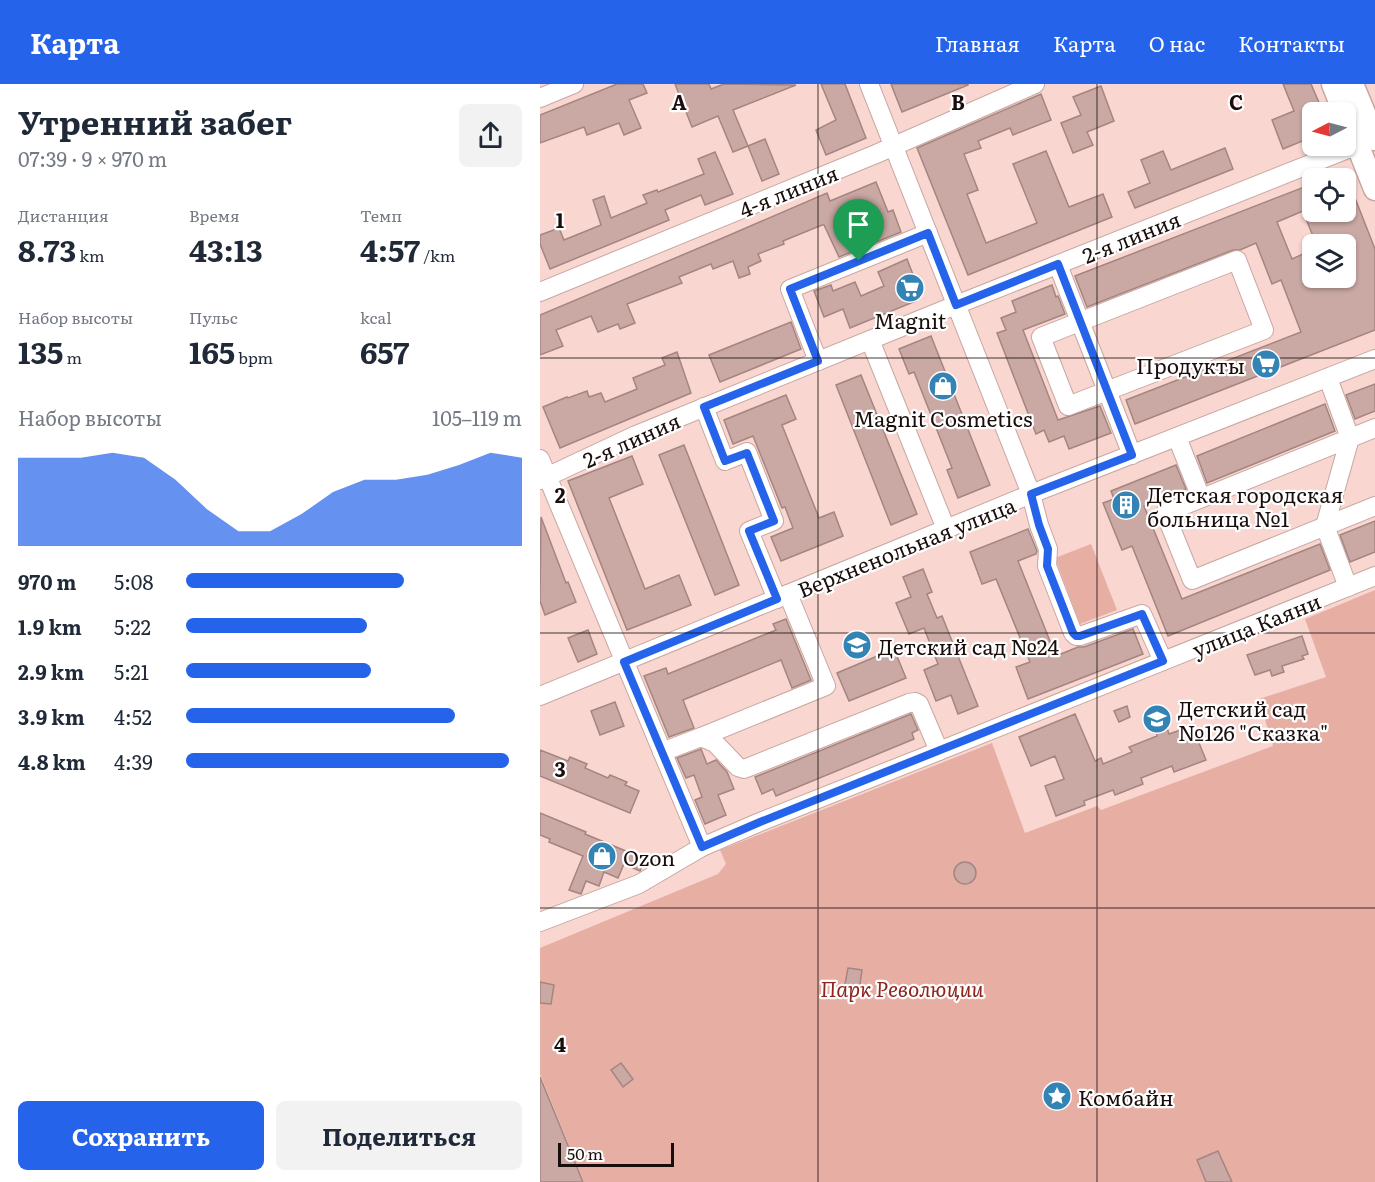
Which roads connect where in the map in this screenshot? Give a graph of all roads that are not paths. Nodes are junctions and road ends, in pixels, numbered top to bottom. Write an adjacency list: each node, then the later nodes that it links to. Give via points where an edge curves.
1 (574, 84): 6 (street)
2 (869, 84): 10 (street)
3 (1035, 84): 10 (street, 4-я линия)
4 (1333, 84): 7 (main road)
5 (1352, 84): 9 (main road)
6 (540, 98)
7 (1340, 102)
8 (1356, 125): 9 (main road)
9 (1370, 140): 11 (main road); 13 (street, 2-я линия)
10 (893, 146): 12 (street); 14 (street, 4-я линия)
11 (1375, 189)
12 (928, 233): 15 (street); 19 (street, via 790,289)
13 (1058, 264): 15 (street, 2-я линия); 16 (street)
14 (540, 292)
15 (956, 305): 17 (street, 2-я линия); 29 (street)
16 (1080, 321): 21 (street); 21 (street, via 1041,337 1068,406); 21 (street, via 1237,260 1241,270 1264,330)
17 (870, 340): 19 (street, 2-я линия); 33 (street)
18 (1375, 359): 20 (street, Верхненольная улица)
19 (818, 361): 22 (street, 2-я линия)
20 (1328, 378): 24 (street, Верхненольная улица); 25 (street)
21 (1107, 391): 26 (street)
22 (704, 407): 28 (street, 2-я линия); 36 (street, via 725,461 747,453 774,521 749,531)
23 (1375, 428): 25 (street)
24 (1177, 437): 26 (street, Верхненольная улица); 30 (street)
25 (1350, 438): 30 (street); 32 (street)
26 (1132, 455): 29 (street, Верхненольная улица)
27 (540, 459): 28 (street)
28 (544, 478): 38 (street)
29 (1031, 494): 33 (street, Верхненольная улица); 37 (street, via 1048,549 1047,566 1073,633 1080,636 1142,614)
30 (1202, 498): 32 (street, via 1165,513 1192,580)
31 (1375, 506): 32 (street)
32 (1325, 526): 35 (street)
33 (946, 530): 36 (street, Верхненольная улица)
34 (1375, 576): 35 (street, улица Каяни)
35 (1348, 587): 37 (street, улица Каяни)
36 (782, 597): 38 (street, Верхненольная улица); 40 (street, via 826,686)
37 (1163, 661): 41 (street, улица Каяни)
38 (624, 662): 39 (street, Верхненольная улица); 42 (street)
39 (540, 696)
40 (701, 737): 41 (street, via 715,743 744,769 915,702); 42 (street)
41 (939, 751): 43 (street, улица Каяни)
42 (662, 752): 43 (street)
43 (702, 847): 44 (street, улица Каяни, via 639,884)
44 (540, 922)

